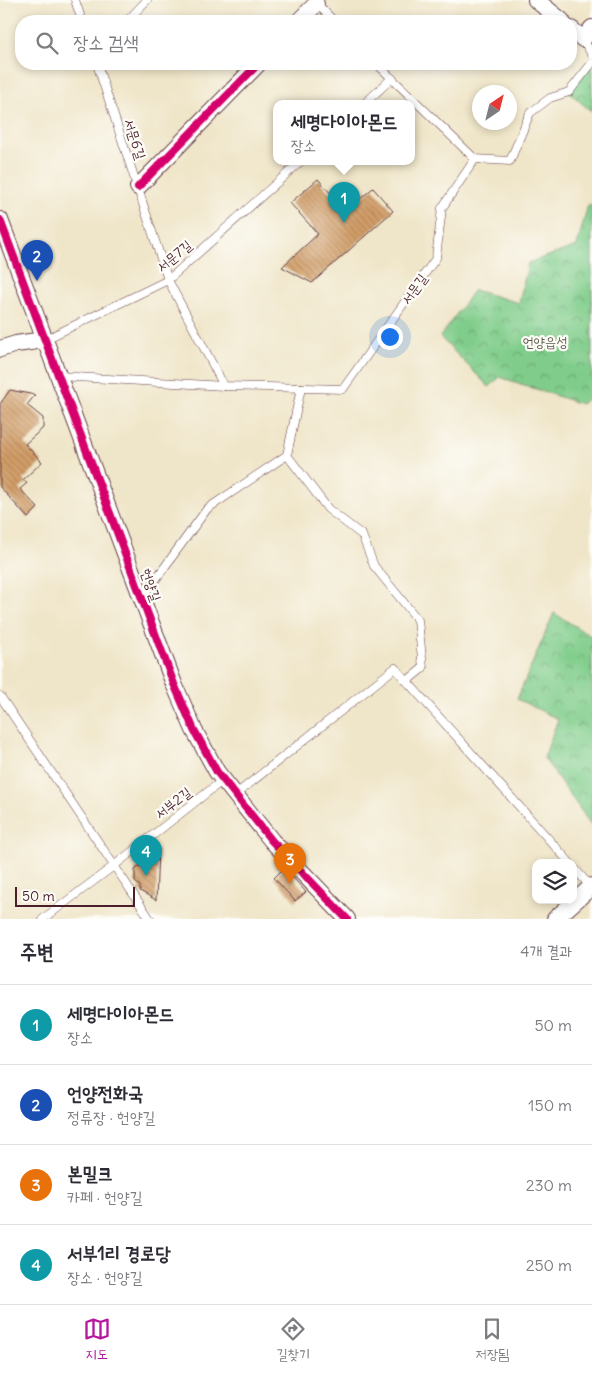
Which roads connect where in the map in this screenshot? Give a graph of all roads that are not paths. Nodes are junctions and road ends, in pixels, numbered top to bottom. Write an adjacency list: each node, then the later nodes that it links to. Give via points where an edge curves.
1 (75, 0): 5 (lane)
2 (147, 0): 6 (lane)
3 (536, 0): 9 (street)
4 (314, 2): 7 (street); 8 (lane)
5 (80, 15)
6 (133, 15)
7 (304, 15)
8 (328, 15)
9 (555, 15)
10 (582, 32): 11 (lane)
11 (592, 55)
12 (592, 63): 20 (lane, via 569,92 550,98 530,113 510,161)
13 (98, 70): 22 (lane, 서문6길)
14 (252, 70): 22 (street)
15 (384, 70): 16 (lane)
16 (392, 78): 17 (lane); 19 (lane)
17 (368, 100)
18 (415, 100): 20 (lane)
19 (415, 100)
20 (475, 159): 29 (lane, 서문길, via 442,208 436,258 343,389)
21 (297, 165): 24 (lane, 서문7길)
22 (138, 188): 24 (lane, 서문6길)
23 (0, 220): 25 (street, 헌양길)
24 (168, 280): 25 (lane, 서문7길); 28 (lane, 서문6길)
25 (44, 340): 26 (street); 27 (street, 헌양길)
26 (0, 349)
27 (59, 376): 28 (lane, 서문길); 31 (street, 헌양길)
28 (224, 386): 29 (lane, 서문길)
29 (301, 388): 30 (lane)
30 (287, 455): 31 (lane, via 208,509); 32 (lane, via 328,509 362,536 374,566 418,620 423,668)
31 (142, 598): 34 (street, 헌양길, via 194,730)
32 (407, 681): 35 (lane, via 395,668); 36 (lane)
33 (0, 696): 37 (lane)
34 (224, 779): 35 (street, 헌양길); 37 (lane, 서부2길)
35 (235, 795): 42 (street, 헌양길, via 272,841)
36 (566, 859)
37 (114, 865): 40 (lane, 서부2길); 41 (lane)
38 (577, 871): 39 (lane)
39 (592, 887): 43 (street)
40 (42, 919)
41 (150, 919)
42 (347, 919)
43 (555, 919)

